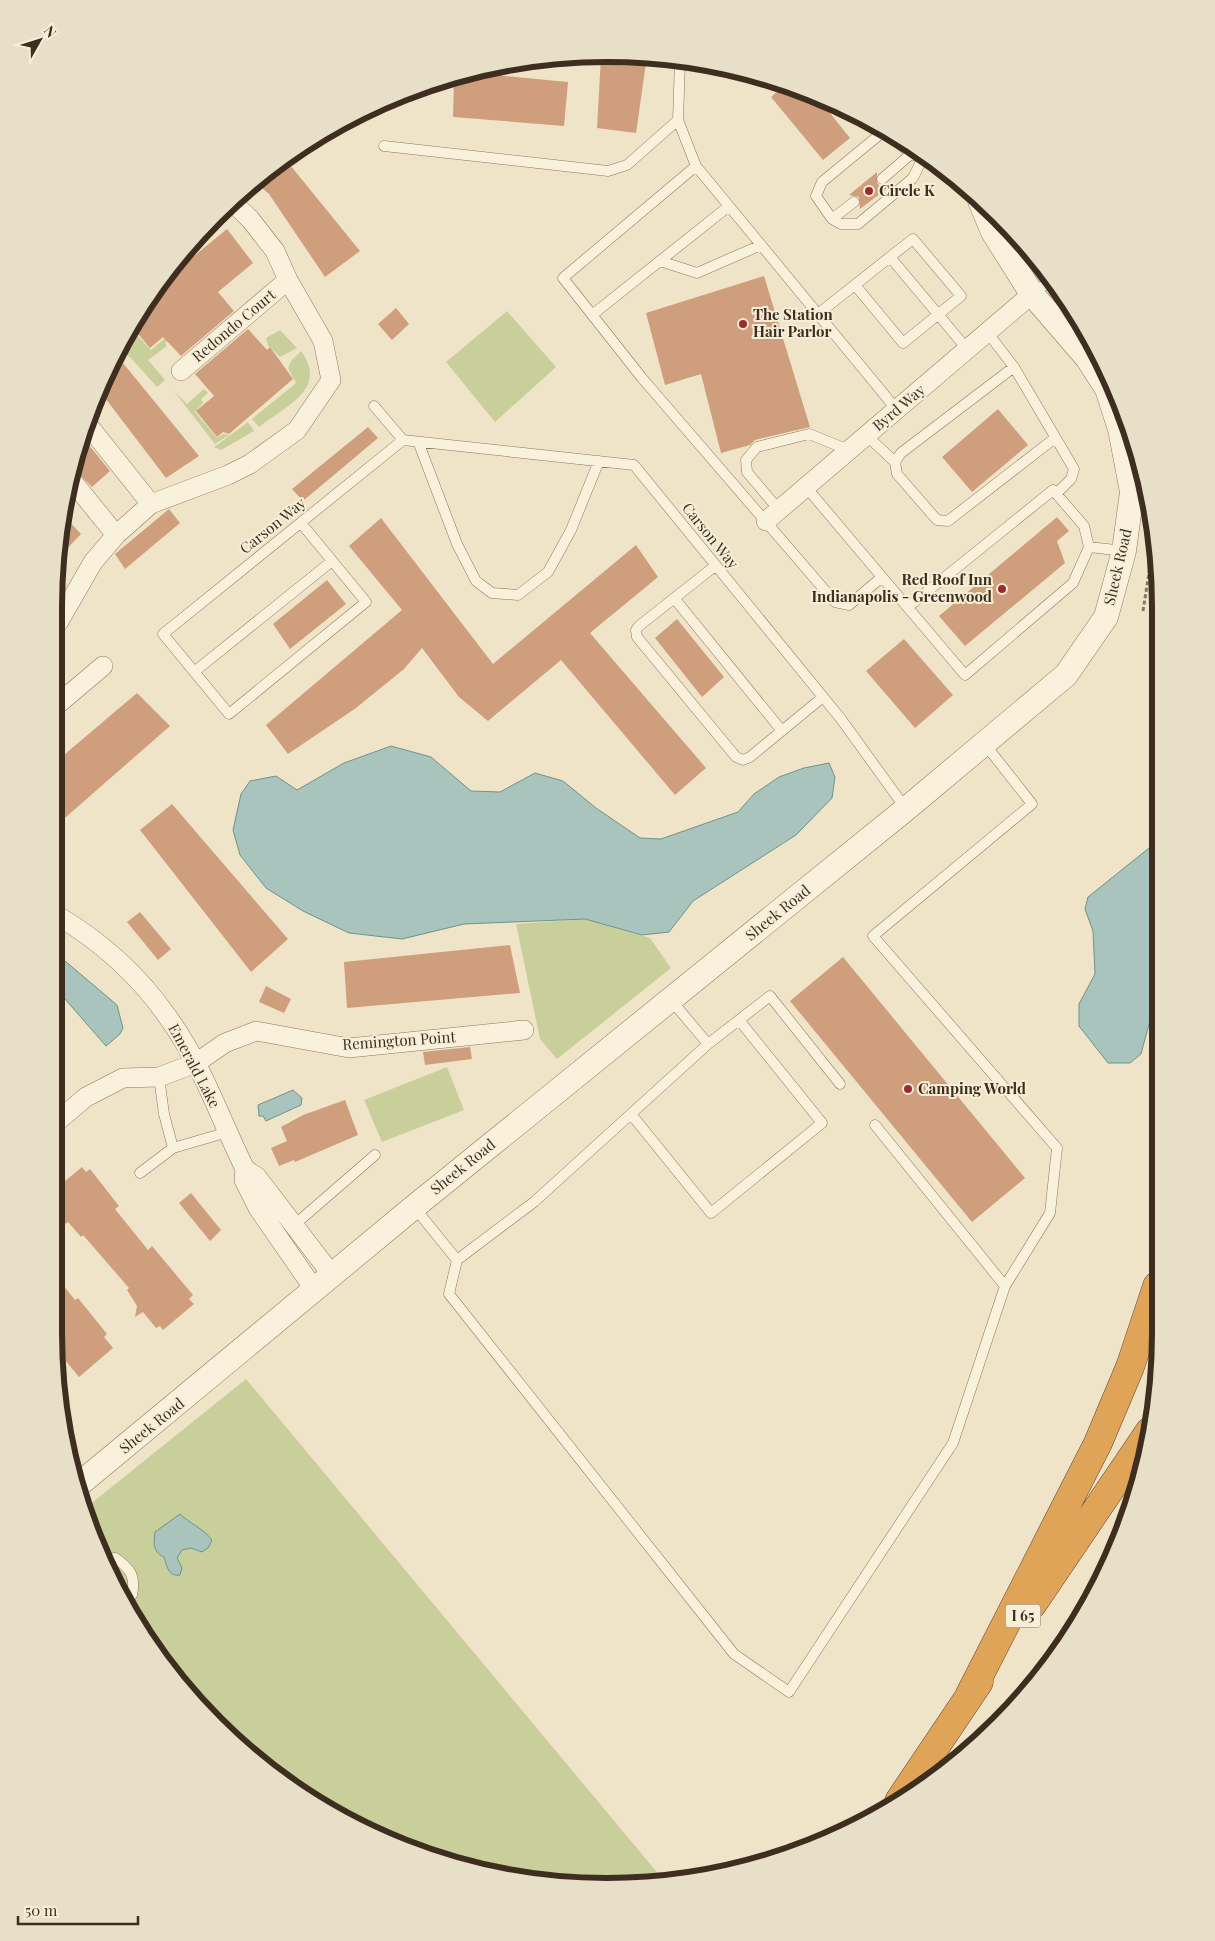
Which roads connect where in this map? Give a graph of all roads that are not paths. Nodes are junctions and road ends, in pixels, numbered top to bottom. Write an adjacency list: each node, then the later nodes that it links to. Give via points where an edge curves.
1 (680, 67): 2 (lane)
2 (678, 120): 4 (lane, via 627,165 608,171); 7 (lane)
3 (879, 135): 13 (lane, via 822,182 816,196)
4 (384, 146)
5 (911, 154): 8 (lane)
6 (921, 162): 13 (lane, via 913,178 858,224 841,224)
7 (696, 166): 10 (lane); 22 (lane, via 563,278)
8 (882, 179)
9 (854, 202): 13 (lane)
10 (729, 206): 14 (lane); 16 (lane)
11 (238, 207): 17 (street, via 275,251)
12 (986, 216): 20 (street, Sheek Road)
13 (832, 219)
14 (761, 245): 16 (lane, via 697,273); 21 (lane)
15 (890, 257): 19 (lane); 23 (lane); 23 (lane, via 913,240 961,296)
16 (660, 261): 22 (lane)
17 (288, 280): 27 (street, Redondo Court); 44 (street, via 322,341 331,380 297,430 250,464)
18 (1046, 284): 20 (lane)
19 (855, 285): 21 (lane); 23 (lane, via 904,343)
20 (1032, 294): 24 (street, Byrd Way); 28 (street, Sheek Road, via 1088,359)
21 (818, 314): 31 (lane)
22 (592, 315): 45 (lane, via 642,378)
23 (938, 315): 25 (lane)
24 (987, 332): 25 (street, Byrd Way); 26 (lane)
25 (967, 349): 31 (street, Byrd Way)
26 (1014, 367): 34 (lane); 39 (lane, via 901,453)
27 (181, 371)
28 (1104, 383)
29 (1109, 395): 40 (street, Sheek Road)
30 (374, 406): 35 (lane)
31 (897, 410): 33 (street, Byrd Way)
32 (92, 430): 44 (street)
33 (866, 436): 37 (street, Byrd Way); 39 (lane)
34 (1055, 438): 39 (lane, via 948,521 937,520 897,474); 43 (lane, via 1074,469 1071,479)
35 (403, 440): 36 (lane, Carson Way); 46 (lane, Carson Way)
36 (419, 444): 38 (lane, Carson Way); 38 (lane, via 457,544 476,581 492,593 518,595 548,572 571,530)
37 (849, 450): 42 (street, Byrd Way); 45 (lane, via 810,434 757,447 746,460 747,472)
38 (599, 461): 51 (lane, Carson Way, via 634,465)
39 (895, 462)
40 (1135, 476): 49 (street, Sheek Road)
41 (76, 486): 47 (street)
42 (806, 487): 45 (street, Byrd Way); 52 (lane)
43 (1056, 494): 48 (lane, via 1084,526); 54 (lane, via 1053,490)
44 (152, 504): 47 (street)
45 (773, 516): 52 (lane, via 835,602 849,605)
46 (301, 523): 50 (lane); 57 (lane, Carson Way, via 163,634)
47 (116, 535): 55 (street, via 93,562)
48 (1089, 547): 49 (lane); 54 (lane, via 1074,583 965,674)
49 (1124, 551): 61 (street, Sheek Road, via 1106,617 1066,675)
50 (332, 561): 57 (lane); 57 (lane, via 366,602 229,714)
51 (715, 566): 53 (lane); 58 (lane, Carson Way)
52 (882, 577): 54 (lane)
53 (674, 598): 60 (lane); 60 (lane, via 639,626 636,630 638,638 736,757 743,760 750,757)
54 (908, 607)
55 (62, 616)
56 (103, 666): 59 (street)
57 (194, 672)
58 (823, 697): 60 (lane); 62 (lane, Carson Way)
59 (62, 701)
60 (782, 731)
61 (984, 743): 62 (street, Sheek Road); 84 (lane, via 1032,804 873,936 1057,1148 1050,1213)
62 (906, 809): 64 (street, Sheek Road)
63 (62, 919): 68 (street, Emerald Lake, via 104,948 136,978 168,1016)
64 (671, 1000): 67 (lane); 79 (street, Sheek Road)
65 (739, 1020): 67 (lane); 70 (lane, via 770,996); 71 (lane, via 822,1123 712,1213)
66 (524, 1030): 68 (street, Remington Point, via 349,1048 256,1031 225,1043)
67 (708, 1044): 71 (lane)
68 (196, 1063): 69 (street, Remington Point); 74 (street, Emerald Lake)
69 (159, 1077): 72 (street, Remington Point, via 124,1078 86,1097); 75 (lane)
70 (840, 1084)
71 (630, 1114): 82 (lane, via 534,1202)
72 (62, 1117)
73 (875, 1125): 84 (lane)
74 (228, 1132): 75 (lane); 77 (street, Emerald Lake)
75 (173, 1148): 78 (lane)
76 (376, 1155): 80 (lane)
77 (245, 1168): 80 (street, Emerald Lake, via 257,1177); 81 (street, Emerald Lake, via 244,1180)
78 (140, 1173)
79 (414, 1207): 82 (lane); 83 (street, Sheek Road)
80 (292, 1226): 81 (lane); 83 (street, Emerald Lake)
81 (278, 1240): 83 (street, Emerald Lake)
82 (457, 1260): 84 (lane, via 449,1294 734,1654 789,1692 954,1443)
83 (323, 1282): 87 (street, Sheek Road)
84 (1005, 1286)
85 (1152, 1301): 90 (highway, via 1130,1367 1098,1443)
86 (1141, 1443): 90 (highway, I 65)
87 (83, 1481)
88 (112, 1559): 89 (lane, via 129,1568 134,1582)
89 (131, 1596)
90 (969, 1696): 91 (highway, I 65)
91 (907, 1789)

